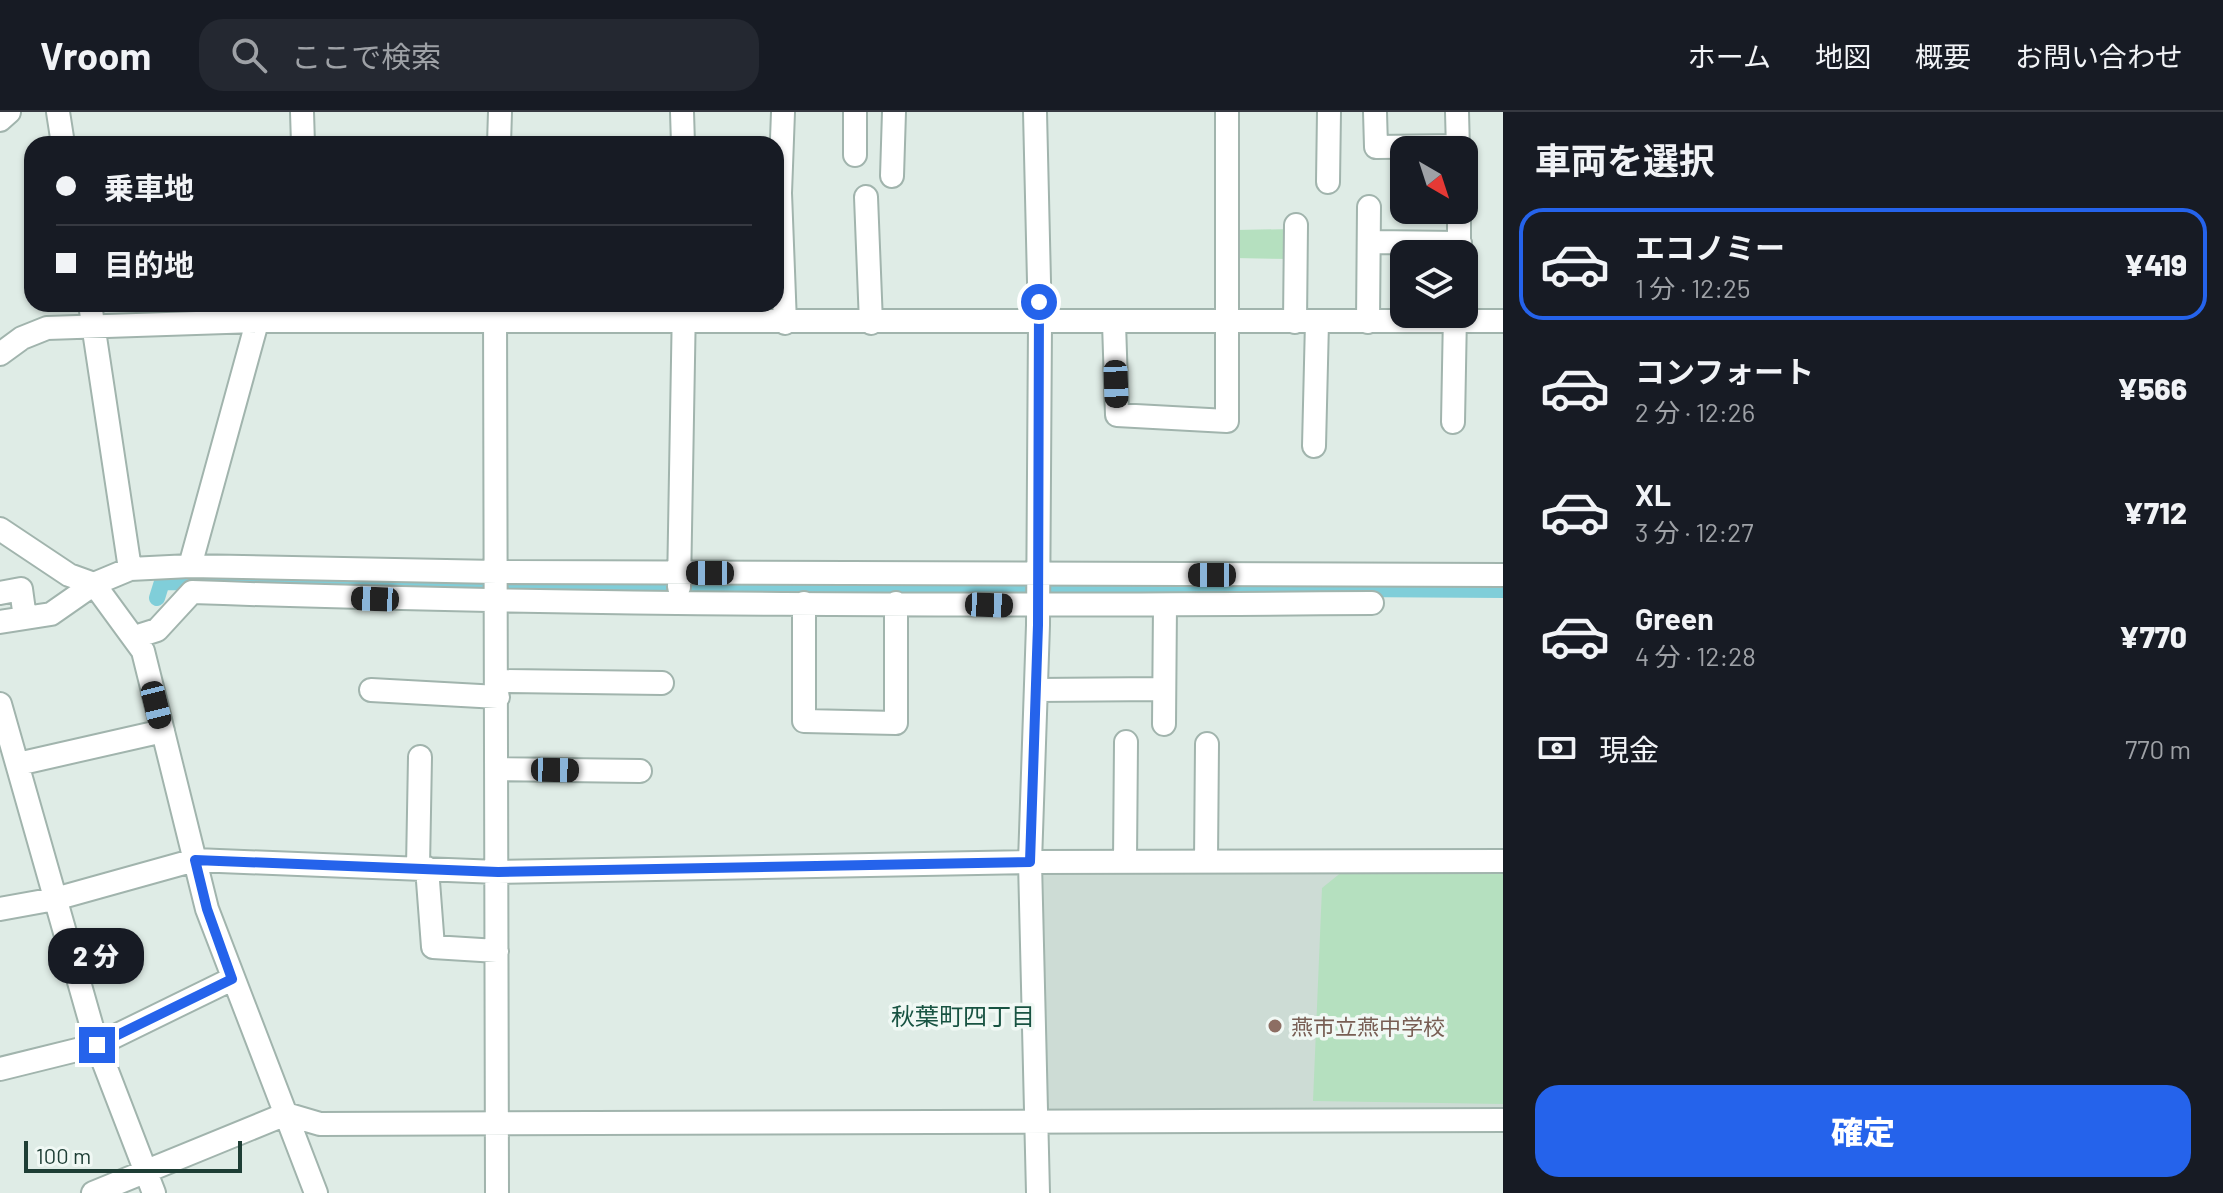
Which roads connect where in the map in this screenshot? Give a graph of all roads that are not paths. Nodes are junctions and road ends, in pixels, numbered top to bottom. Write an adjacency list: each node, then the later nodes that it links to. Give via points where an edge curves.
1 (9, 112): 14 (street)
2 (58, 112): 15 (street)
3 (302, 112): 16 (street)
4 (500, 112): 17 (street)
5 (682, 112): 18 (street)
6 (783, 112): 19 (street)
7 (855, 112): 22 (street)
8 (894, 112): 23 (street)
9 (1035, 112): 44 (street)
10 (1227, 112): 43 (street)
11 (1329, 112): 24 (street)
12 (1375, 112): 21 (street, via 1376,147)
13 (1457, 112): 20 (street)
14 (0, 120)
15 (62, 136)
16 (303, 136)
17 (499, 136)
18 (683, 136)
19 (782, 136)
20 (1458, 136)
21 (1390, 147)
22 (855, 155)
23 (892, 176)
24 (1328, 182)
25 (866, 197): 41 (street)
26 (1369, 207): 28 (street)
27 (1296, 225): 38 (street)
28 (1371, 242): 29 (street); 39 (street)
29 (1390, 244)
30 (784, 304): 40 (street)
31 (91, 312): 45 (street)
32 (259, 312): 33 (street); 45 (street); 51 (street)
33 (495, 313): 34 (street); 55 (street)
34 (684, 313): 40 (street); 56 (street)
35 (1478, 319): 37 (street)
36 (1390, 321): 39 (street)
37 (1503, 321)
38 (1306, 322): 39 (street); 43 (street); 49 (street)
39 (1368, 322)
40 (785, 323): 41 (street)
41 (871, 323): 44 (street)
42 (1114, 323): 43 (street); 43 (street, via 1117,415 1227,421); 44 (street)
43 (1228, 323)
44 (1040, 324): 57 (street)
45 (94, 327): 47 (street, via 47,328); 52 (street)
46 (1455, 328): 48 (street)
47 (0, 354)
48 (1453, 422)
49 (1314, 446)
50 (0, 529): 54 (street, via 69,575)
51 (190, 566): 52 (street); 55 (street)
52 (130, 569): 54 (street)
53 (1503, 575): 59 (street)
54 (94, 584): 63 (street, via 51,614); 65 (street)
55 (497, 586): 56 (street); 56 (street); 65 (street, via 192,592 157,630); 67 (street)
56 (679, 587): 57 (street); 60 (street)
57 (1037, 589): 59 (street); 61 (street); 62 (street); 70 (street)
58 (0, 593): 63 (street, via 21,589)
59 (1360, 593): 62 (street)
60 (804, 603): 61 (street); 61 (street, via 804,721 896,723)
61 (896, 603)
62 (1165, 605): 68 (street)
63 (25, 618): 64 (street)
64 (0, 622)
65 (135, 637): 73 (street)
66 (662, 683): 67 (street)
67 (498, 689): 69 (street); 78 (street)
68 (1162, 689): 70 (street); 72 (street)
69 (371, 690)
70 (1036, 690): 84 (street)
71 (0, 704): 77 (street)
72 (1164, 724)
73 (163, 731): 77 (street); 80 (street)
74 (1126, 742): 81 (street)
75 (1207, 744): 82 (street)
76 (420, 757): 85 (street)
77 (18, 764): 87 (street)
78 (498, 769): 79 (street); 86 (street)
79 (640, 771)
80 (195, 860): 85 (street); 87 (street); 90 (street)
81 (1125, 861): 82 (street); 84 (street)
82 (1206, 861): 83 (street)
83 (1503, 861)
84 (1030, 862): 86 (street); 94 (street)
85 (422, 868): 86 (street); 89 (street, via 433,947)
86 (498, 872): 89 (street)
87 (55, 899): 88 (street); 91 (street)
88 (0, 909)
89 (497, 951): 96 (street)
90 (232, 979): 91 (street); 93 (street)
91 (97, 1045): 92 (street); 97 (street)
92 (0, 1069)
93 (286, 1114): 96 (street, via 320,1124); 97 (street); 100 (street)
94 (1036, 1120): 95 (street); 96 (street); 102 (street)
95 (1503, 1120)
96 (499, 1123): 101 (street)
97 (145, 1171): 98 (street); 99 (street)
98 (93, 1193)
99 (154, 1193)
100 (316, 1193)
101 (497, 1193)
102 (1038, 1193)

